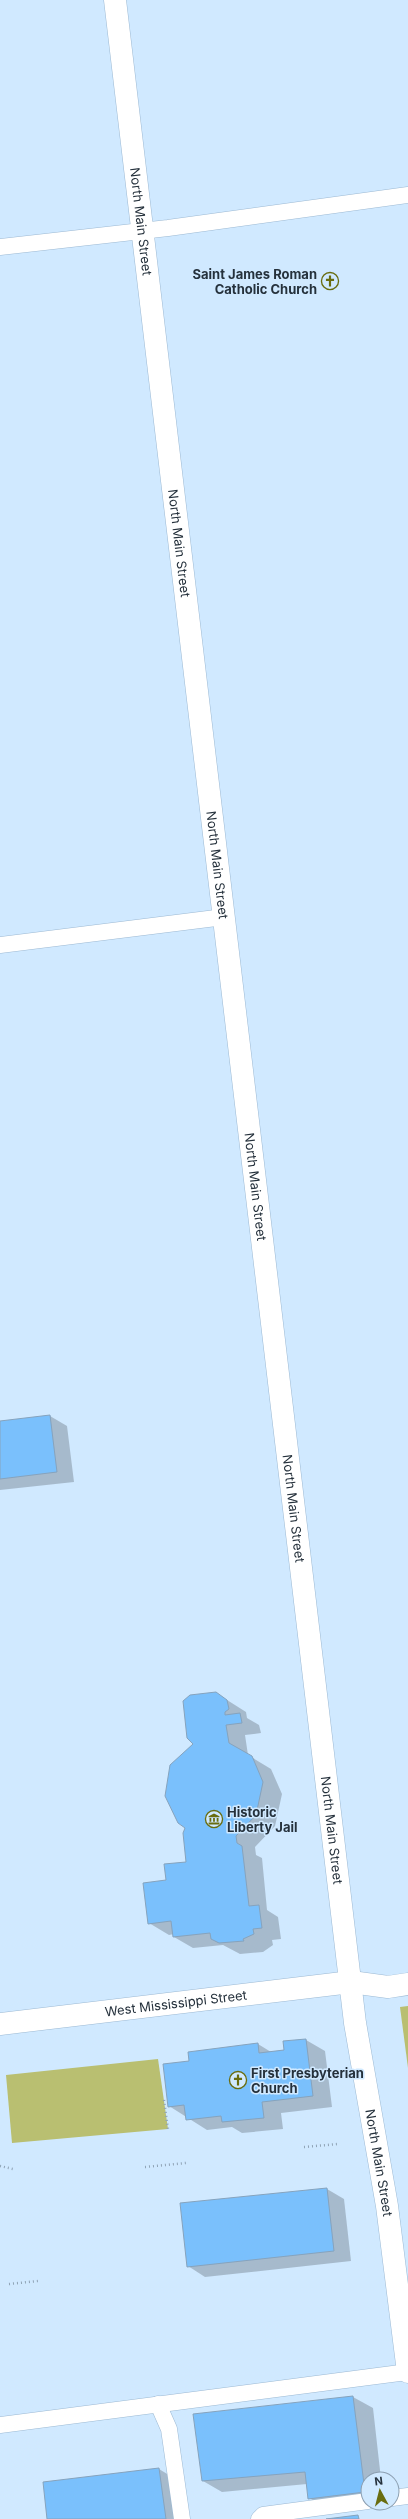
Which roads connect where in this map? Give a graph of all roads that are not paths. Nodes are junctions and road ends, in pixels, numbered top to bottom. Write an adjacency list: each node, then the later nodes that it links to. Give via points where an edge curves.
1 (115, 0): 3 (street, North Main Street)
2 (408, 195): 3 (lane)
3 (142, 231): 4 (lane); 5 (street, North Main Street)
4 (0, 247)
5 (224, 918): 6 (lane); 7 (street, North Main Street)
6 (0, 945)
7 (351, 1982): 8 (street, West Mississippi Street, via 388,1987); 9 (street, West Mississippi Street); 10 (street, North Main Street, via 355,2023 387,2206)
8 (408, 1984)
9 (0, 2024)
10 (408, 2372): 11 (lane)
11 (158, 2404): 12 (lane); 14 (lane, via 170,2429)
12 (0, 2424)
13 (360, 2502): 15 (lane, via 263,2514)
14 (182, 2519)
15 (259, 2519)

